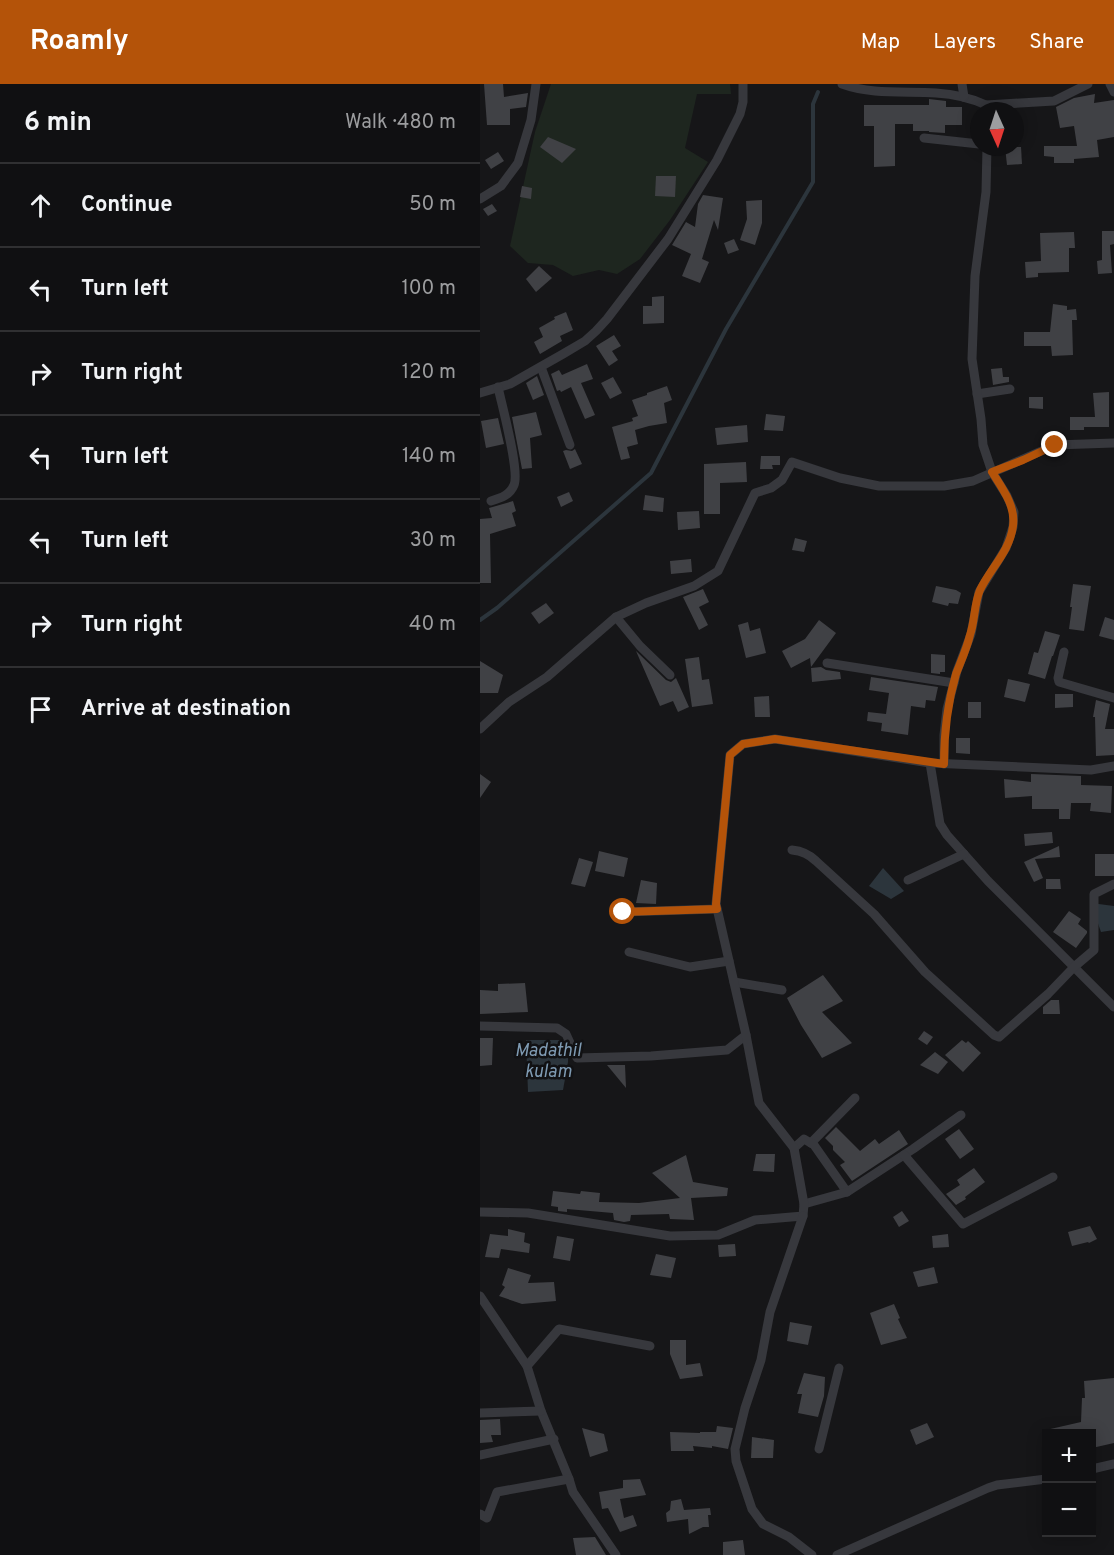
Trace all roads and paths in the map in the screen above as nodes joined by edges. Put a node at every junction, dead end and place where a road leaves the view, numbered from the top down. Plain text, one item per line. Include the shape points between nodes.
1 (536, 84) edge
2 (743, 84) edge
3 (842, 84) edge
4 (962, 84) edge
5 (1088, 84) edge
6 (1110, 84) edge
7 (1114, 92) edge
8 (964, 97) junction
9 (974, 102) edge
10 (1024, 104) edge
11 (924, 138) dead end
12 (970, 143) edge
13 (987, 156) edge
14 (480, 199) edge
15 (540, 367) junction
16 (498, 387) junction
17 (1010, 389) dead end
18 (480, 393) edge
19 (977, 394) junction
20 (1114, 443) edge
21 (570, 445) dead end
22 (992, 472) junction
23 (492, 501) dead end
24 (616, 617) junction
25 (1064, 652) dead end
26 (827, 663) dead end
27 (670, 675) dead end
28 (954, 683) junction
29 (1114, 698) edge
30 (480, 729) edge
31 (930, 763) junction
32 (944, 764) junction
33 (1114, 766) edge
34 (797, 851) dead end
35 (964, 854) junction
36 (908, 880) dead end
37 (1114, 884) edge
38 (717, 909) junction
39 (623, 912) dead end
40 (629, 952) dead end
41 (729, 961) junction
42 (1074, 967) junction
43 (734, 982) junction
44 (782, 990) dead end
45 (1114, 1007) edge
46 (480, 1026) edge
47 (746, 1035) junction
48 (855, 1098) dead end
49 (961, 1115) dead end
50 (811, 1143) junction
51 (794, 1148) junction
52 (904, 1155) junction
53 (1053, 1177) dead end
54 (847, 1192) junction
55 (480, 1202) edge
56 (804, 1204) junction
57 (480, 1211) edge
58 (803, 1216) junction
59 (480, 1296) edge
60 (650, 1346) dead end
61 (527, 1366) junction
62 (839, 1368) dead end
63 (541, 1411) junction
64 (480, 1413) edge
65 (554, 1439) junction
66 (819, 1449) dead end
67 (480, 1455) edge
68 (1114, 1464) edge
69 (1096, 1468) edge
70 (569, 1479) junction
71 (1042, 1480) edge
72 (480, 1514) edge
73 (616, 1555) edge
74 (812, 1555) edge
75 (837, 1555) edge

1 - 14 street via 531,120 518,163 501,186
2 - 15 street via 740,114 717,160 668,239 596,331
3 - 8 street via 886,92
4 - 8 street
5 - 10 street via 1054,101
6 - 7 street
8 - 9 street
11 - 12 street
13 - 19 street via 975,276 972,359
15 - 16 street
15 - 21 street
16 - 18 street
16 - 23 street via 516,479 505,496
17 - 19 street
19 - 22 street via 983,446
20 - 22 street via 1055,445
22 - 24 street via 973,481 944,486 879,486 792,462 782,480 755,493 718,572 694,586
22 - 28 street via 1014,512 1013,527 1006,548 979,592 971,634
24 - 27 street
24 - 30 street
25 - 29 street via 1059,682
26 - 28 street
28 - 32 street via 947,709
31 - 32 street
31 - 35 street via 940,824
31 - 38 street via 775,739 743,744 730,755
32 - 33 street via 1091,770
34 - 42 street via 811,856 874,914 925,972 995,1036 1004,1034
35 - 36 street
35 - 42 street
37 - 42 street via 1094,894 1094,950
38 - 39 street
38 - 41 street
40 - 41 street via 690,967
41 - 43 street
42 - 45 street
43 - 44 street
43 - 47 street
46 - 47 street via 557,1029 566,1034 577,1058 727,1050
47 - 51 street via 759,1103
48 - 50 street
49 - 52 street
50 - 51 street via 804,1139
50 - 54 street
51 - 56 street
52 - 53 street via 963,1224
52 - 54 street
54 - 56 street
55 - 57 street
56 - 58 street
57 - 58 street via 528,1213 670,1236 718,1235 755,1220
58 - 74 street via 770,1312 761,1360 735,1449 752,1509 763,1524
59 - 61 street
60 - 61 street via 560,1329
61 - 63 street
62 - 66 street
63 - 64 street
63 - 65 street
65 - 67 street
65 - 70 street
68 - 69 street
70 - 72 street via 497,1492 487,1518
70 - 73 street via 573,1492
71 - 75 street via 988,1488

